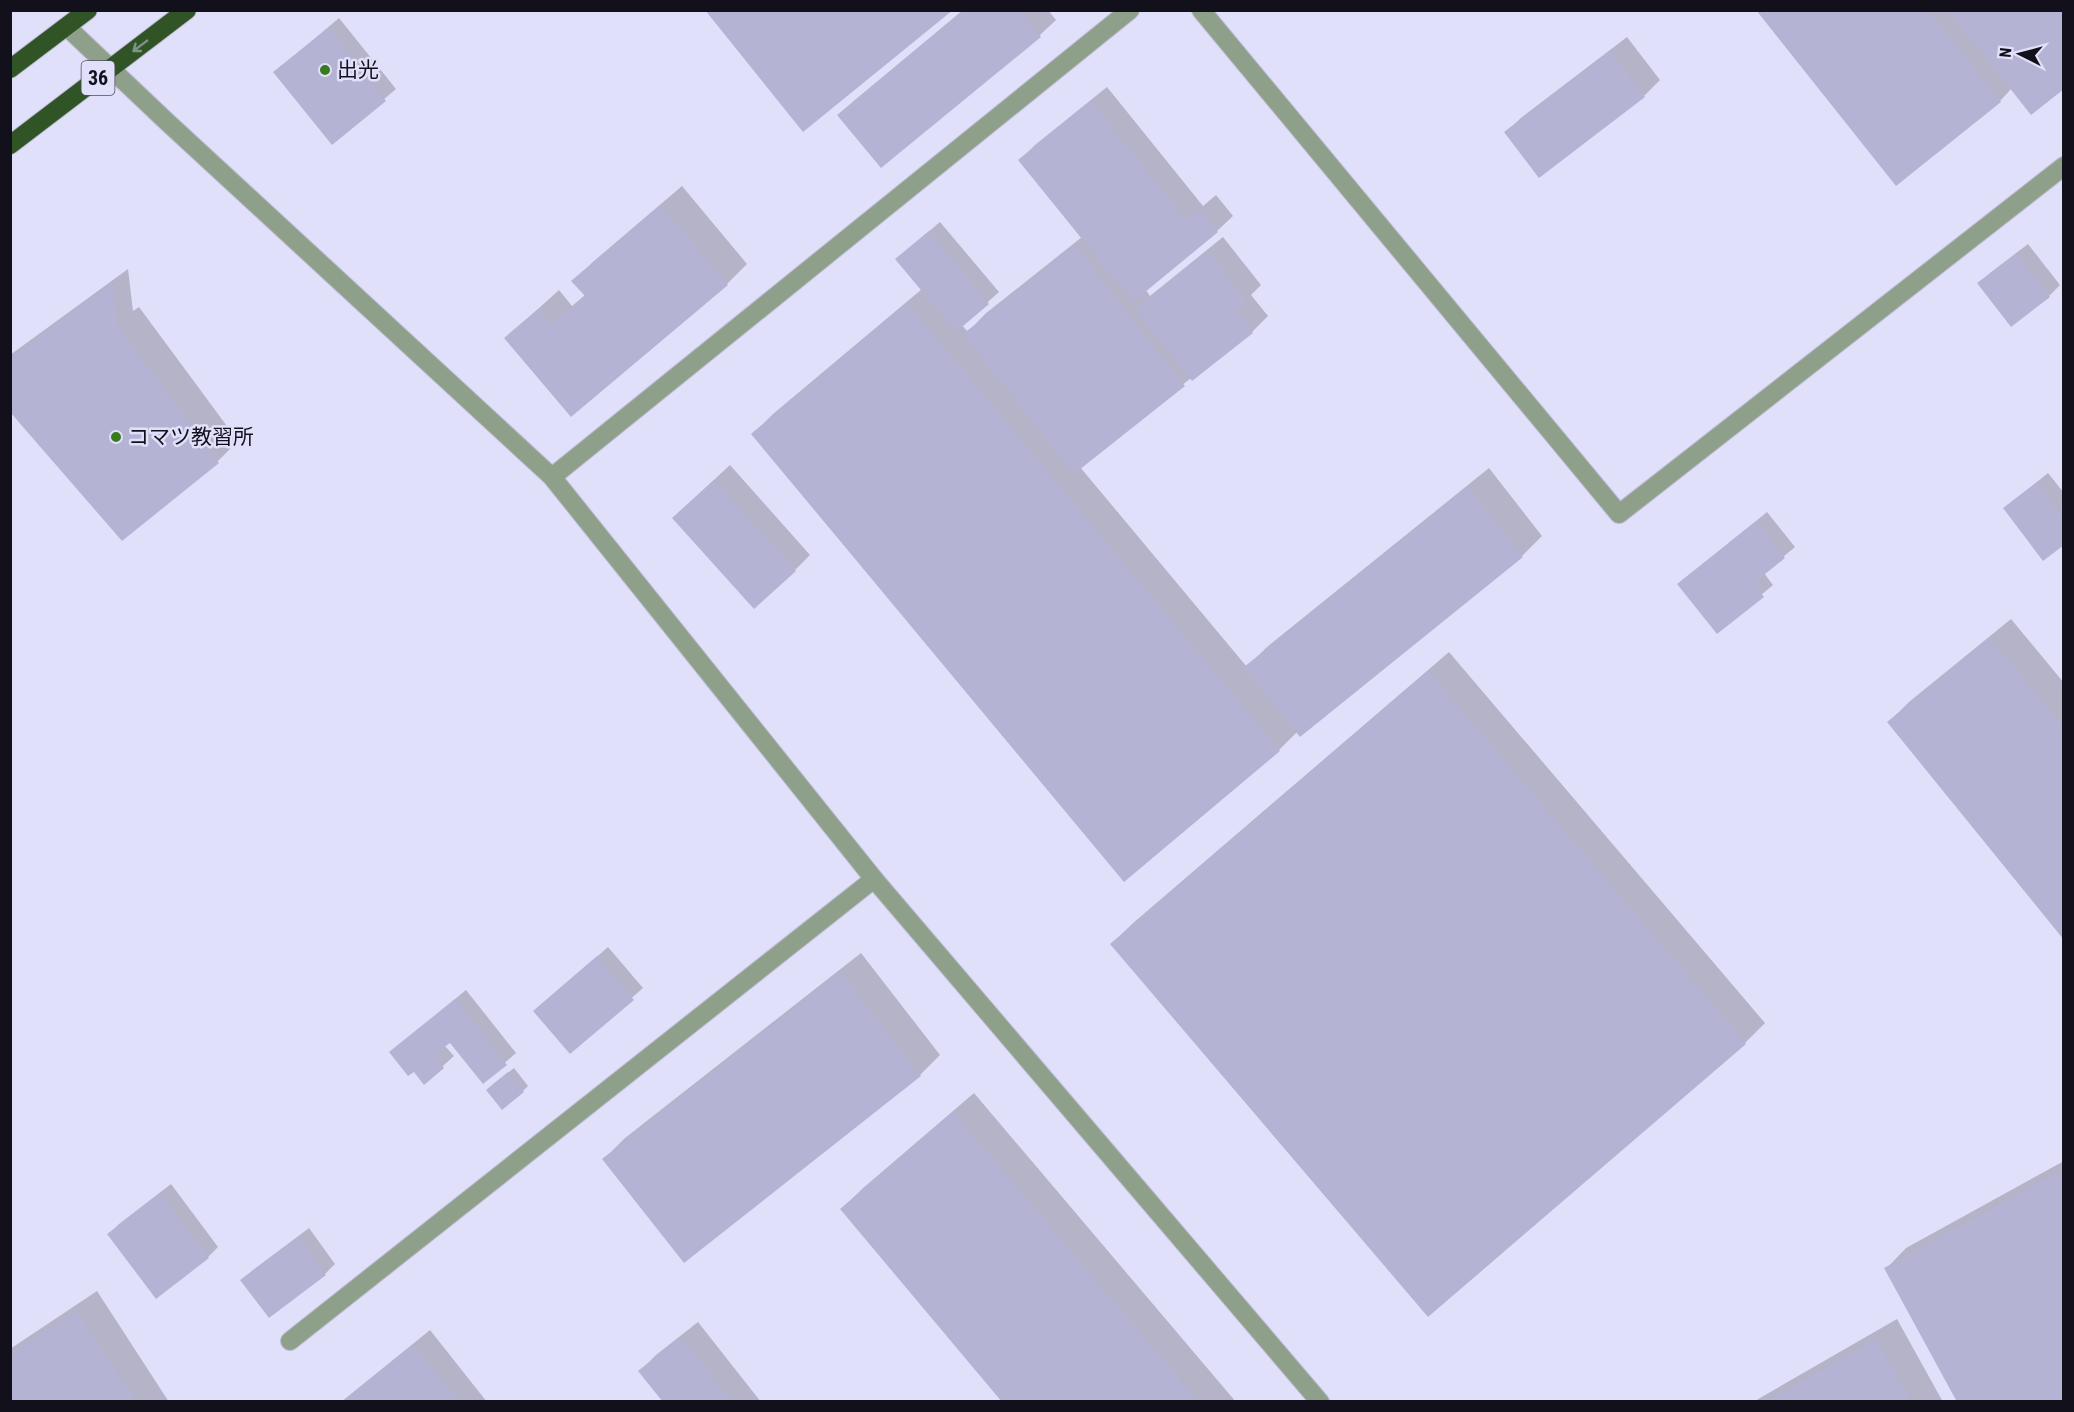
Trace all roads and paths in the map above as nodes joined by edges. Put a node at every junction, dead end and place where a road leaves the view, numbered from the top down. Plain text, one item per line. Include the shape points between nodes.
1 (88, 10) edge
2 (187, 10) edge
3 (1130, 10) edge
4 (1200, 10) edge
5 (67, 27) junction
6 (110, 68) junction
7 (10, 69) edge
8 (10, 145) edge
9 (2064, 166) edge
10 (552, 477) junction
11 (874, 879) junction
12 (290, 1341) dead end
13 (1320, 1401) edge

1 - 5 highway
2 -> 6 highway, 36
3 - 10 street
4 - 9 street via 1619,514
5 - 6 street
5 - 7 highway
6 - 8 highway, 36
6 - 10 street
10 - 11 street
11 - 12 street
11 - 13 street

